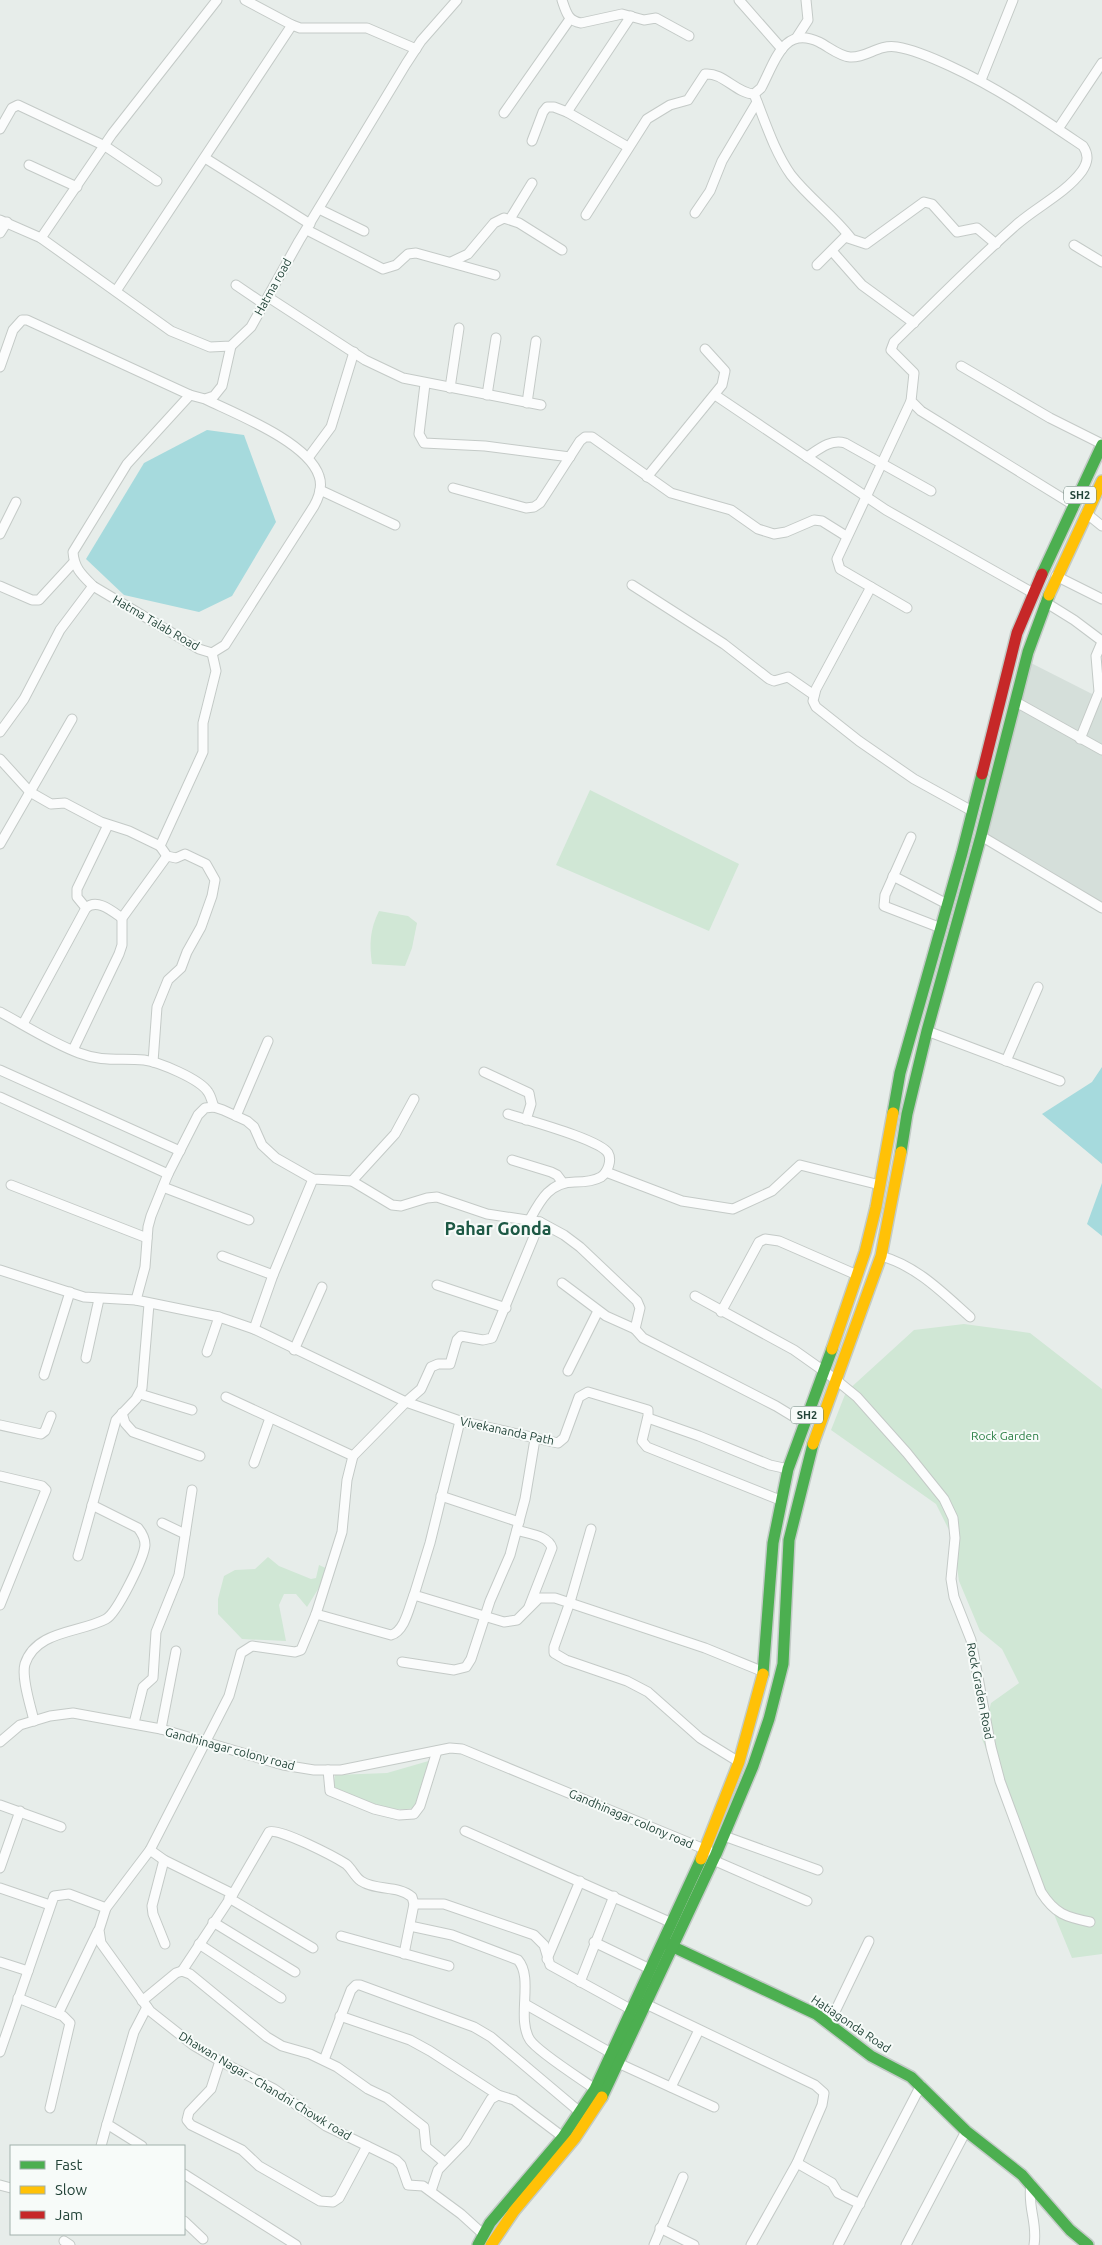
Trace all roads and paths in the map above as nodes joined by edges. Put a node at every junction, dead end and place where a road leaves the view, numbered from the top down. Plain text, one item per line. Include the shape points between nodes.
1 (217, 0) edge
2 (245, 0) edge
3 (457, 0) edge
4 (562, 0) edge
5 (740, 0) edge
6 (806, 0) edge
7 (1013, 0) edge
8 (631, 16) junction
9 (570, 19) junction
10 (292, 26) junction
11 (689, 36) dead end
12 (797, 37) junction
13 (416, 49) junction
14 (782, 49) junction
15 (1102, 63) edge
16 (981, 80) junction
17 (756, 98) junction
18 (4, 112) edge
19 (567, 112) junction
20 (504, 113) dead end
21 (0, 129) edge
22 (1058, 129) junction
23 (532, 141) dead end
24 (105, 146) junction
25 (628, 147) junction
26 (205, 158) junction
27 (29, 165) dead end
28 (157, 181) dead end
29 (532, 183) dead end
30 (77, 187) junction
31 (320, 209) junction
32 (695, 213) dead end
33 (586, 214) dead end
34 (510, 219) junction
35 (3, 221) edge
36 (308, 227) junction
37 (364, 231) dead end
38 (0, 233) edge
39 (850, 237) junction
40 (41, 238) junction
41 (996, 244) junction
42 (1074, 245) dead end
43 (562, 250) dead end
44 (832, 251) junction
45 (451, 262) junction
46 (1102, 262) edge
47 (817, 265) dead end
48 (495, 275) dead end
49 (236, 285) dead end
50 (116, 291) junction
51 (266, 301) junction
52 (914, 323) junction
53 (459, 328) dead end
54 (496, 338) dead end
55 (536, 341) dead end
56 (231, 346) junction
57 (705, 349) dead end
58 (354, 352) junction
59 (961, 366) dead end
60 (0, 367) edge
61 (425, 384) junction
62 (450, 388) junction
63 (487, 395) junction
64 (715, 395) junction
65 (190, 396) junction
66 (205, 399) junction
67 (911, 401) junction
68 (527, 403) junction
69 (541, 405) dead end
70 (1102, 445) edge
71 (570, 457) junction
72 (807, 457) junction
73 (308, 458) junction
74 (880, 463) junction
75 (647, 476) junction
76 (1102, 481) edge
77 (453, 488) dead end
78 (320, 490) junction
79 (931, 491) dead end
80 (865, 495) junction
81 (16, 502) dead end
82 (1075, 506) junction
83 (1086, 513) junction
84 (395, 525) dead end
85 (1102, 526) edge
86 (0, 534) edge
87 (846, 536) junction
88 (73, 563) junction
89 (1056, 576) junction
90 (632, 585) dead end
91 (0, 586) edge
92 (93, 586) junction
93 (871, 588) junction
94 (1033, 592) junction
95 (1102, 599) edge
96 (1045, 602) junction
97 (907, 608) dead end
98 (1102, 641) edge
99 (212, 653) junction
100 (814, 695) junction
101 (1016, 702) junction
102 (72, 719) dead end
103 (0, 732) edge
104 (1080, 740) junction
105 (1102, 750) edge
106 (0, 759) edge
107 (30, 792) junction
108 (972, 811) junction
109 (108, 825) junction
110 (981, 836) junction
111 (912, 837) dead end
112 (0, 844) edge
113 (160, 846) junction
114 (167, 856) junction
115 (893, 876) junction
116 (947, 904) junction
117 (86, 908) junction
118 (1102, 908) edge
119 (122, 918) junction
120 (941, 928) junction
121 (1038, 987) dead end
122 (0, 1012) edge
123 (23, 1024) junction
124 (927, 1031) junction
125 (268, 1041) dead end
126 (73, 1050) junction
127 (1006, 1061) junction
128 (153, 1062) junction
129 (0, 1070) edge
130 (484, 1072) dead end
131 (1060, 1081) dead end
132 (0, 1097) edge
133 (414, 1099) dead end
134 (214, 1107) junction
135 (508, 1114) dead end
136 (236, 1116) junction
137 (526, 1120) junction
138 (180, 1150) junction
139 (512, 1160) dead end
140 (606, 1172) junction
141 (168, 1174) junction
142 (313, 1179) junction
143 (352, 1181) junction
144 (563, 1183) junction
145 (11, 1185) dead end
146 (880, 1185) junction
147 (163, 1187) junction
148 (249, 1220) dead end
149 (529, 1221) junction
150 (540, 1222) junction
151 (147, 1238) junction
152 (222, 1256) dead end
153 (881, 1256) junction
154 (0, 1270) edge
155 (273, 1275) junction
156 (857, 1276) junction
157 (562, 1283) dead end
158 (437, 1284) dead end
159 (322, 1287) dead end
160 (70, 1292) junction
161 (696, 1296) dead end
162 (99, 1299) junction
163 (136, 1300) junction
164 (149, 1304) junction
165 (506, 1308) junction
166 (598, 1310) junction
167 (721, 1312) junction
168 (218, 1317) junction
169 (970, 1317) dead end
170 (254, 1329) junction
171 (635, 1329) junction
172 (294, 1350) junction
173 (207, 1352) dead end
174 (86, 1358) dead end
175 (568, 1371) dead end
176 (824, 1372) junction
177 (44, 1375) dead end
178 (836, 1379) junction
179 (140, 1394) junction
180 (226, 1397) dead end
181 (406, 1402) junction
182 (192, 1410) dead end
183 (122, 1412) junction
184 (50, 1416) dead end
185 (270, 1418) junction
186 (648, 1418) junction
187 (460, 1421) junction
188 (804, 1423) junction
189 (0, 1426) edge
190 (535, 1439) junction
191 (200, 1456) dead end
192 (353, 1456) junction
193 (254, 1463) dead end
194 (788, 1469) junction
195 (0, 1476) edge
196 (192, 1490) dead end
197 (442, 1496) junction
198 (780, 1500) junction
199 (92, 1505) junction
200 (162, 1523) dead end
201 (518, 1526) junction
202 (590, 1528) dead end
203 (185, 1534) junction
204 (78, 1556) dead end
205 (414, 1595) junction
206 (570, 1602) junction
207 (0, 1605) edge
208 (529, 1607) junction
209 (316, 1614) junction
210 (484, 1617) junction
211 (176, 1651) dead end
212 (402, 1662) dead end
213 (764, 1672) junction
214 (34, 1721) junction
215 (134, 1723) junction
216 (161, 1730) junction
217 (204, 1741) junction
218 (0, 1742) edge
219 (436, 1751) junction
220 (739, 1762) junction
221 (328, 1770) junction
222 (0, 1805) edge
223 (20, 1811) junction
224 (61, 1827) dead end
225 (465, 1831) dead end
226 (724, 1836) junction
227 (150, 1850) junction
228 (711, 1855) junction
229 (164, 1860) junction
230 (0, 1868) edge
231 (818, 1870) dead end
232 (580, 1881) junction
233 (0, 1888) edge
234 (231, 1896) junction
235 (614, 1896) junction
236 (808, 1901) dead end
237 (414, 1904) junction
238 (50, 1905) junction
239 (106, 1908) junction
240 (213, 1922) junction
241 (1090, 1922) dead end
242 (672, 1923) junction
243 (410, 1926) junction
244 (99, 1930) junction
245 (341, 1936) dead end
246 (869, 1941) dead end
247 (594, 1942) junction
248 (165, 1944) dead end
249 (199, 1944) junction
250 (668, 1944) junction
251 (313, 1948) dead end
252 (404, 1954) junction
253 (547, 1959) junction
254 (0, 1962) edge
255 (449, 1966) dead end
256 (650, 1969) junction
257 (28, 1971) junction
258 (182, 1971) junction
259 (296, 1972) dead end
260 (580, 1982) junction
261 (18, 1998) junction
262 (281, 1998) dead end
263 (144, 2004) junction
264 (525, 2004) junction
265 (646, 2004) junction
266 (632, 2010) junction
267 (58, 2014) junction
268 (340, 2016) junction
269 (829, 2024) junction
270 (699, 2030) junction
271 (3, 2034) edge
272 (0, 2052) edge
273 (615, 2058) junction
274 (324, 2060) junction
275 (220, 2061) junction
276 (921, 2085) junction
277 (671, 2087) junction
278 (595, 2089) junction
279 (498, 2095) junction
280 (714, 2107) dead end
281 (50, 2108) dead end
282 (581, 2113) junction
283 (107, 2124) junction
284 (966, 2131) junction
285 (563, 2137) junction
286 (101, 2145) edge
287 (140, 2145) edge
288 (367, 2146) junction
289 (444, 2162) junction
290 (797, 2163) junction
291 (185, 2175) edge
292 (683, 2177) dead end
293 (1031, 2184) junction
294 (431, 2191) junction
295 (860, 2204) junction
296 (185, 2222) edge
297 (660, 2228) junction
298 (204, 2239) dead end
299 (480, 2240) edge
300 (296, 2245) edge
301 (491, 2245) edge
302 (654, 2245) edge
303 (694, 2245) edge
304 (751, 2245) edge
305 (838, 2245) edge
306 (906, 2245) edge
307 (1034, 2245) edge
308 (1088, 2245) edge

1 - 24 street
2 - 10 street
3 - 13 street, Hatma road
4 - 9 street
5 - 14 street
6 - 12 street via 808,20
7 - 16 street
8 - 9 street via 622,14 582,24
8 - 11 street via 644,20 659,18
8 - 19 street
9 - 20 street
10 - 13 street via 367,28
10 - 26 street
12 - 14 street
12 - 16 street via 819,42 846,57 858,58 879,47 914,51
13 - 31 street, Hatma road
14 - 17 street
15 - 22 street
16 - 22 street
17 - 25 street via 716,75 705,74 688,100 670,105 647,119
17 - 32 street via 722,161 710,191
17 - 39 street via 778,153 790,173
18 - 21 street
18 - 24 street via 18,105
19 - 23 street via 547,107
19 - 25 street
22 - 41 street via 1083,146 1087,160 1082,170 1067,188 1036,208
24 - 28 street
24 - 30 street
25 - 33 street
26 - 36 street
26 - 50 street
27 - 30 street
29 - 34 street
30 - 40 street
31 - 36 street, Hatma road
31 - 37 street
34 - 43 street
34 - 45 street via 499,219 474,248
35 - 38 street
35 - 40 street
36 - 45 street via 383,269 396,265 408,254 423,254
36 - 51 street, Hatma road
39 - 41 street via 866,244 924,202 932,204 957,232 977,228
39 - 44 street via 841,240
40 - 50 street
41 - 52 street
42 - 46 street
44 - 47 street
44 - 52 street via 862,285
45 - 48 street
49 - 51 street
50 - 56 street via 171,331 194,342 210,347
51 - 56 street, Hatma road via 251,327
51 - 58 street
52 - 67 street via 894,342 891,350 914,373
53 - 62 street
54 - 63 street
55 - 68 street
56 - 66 street via 222,386 214,396
57 - 64 street via 725,371 722,385
58 - 61 street via 387,371
58 - 73 street via 331,428
59 - 70 street
60 - 65 street via 13,330 26,320
61 - 62 street
61 - 71 street via 418,434 424,443 500,447
62 - 63 street
63 - 68 street
64 - 72 street
64 - 75 street
65 - 66 street
65 - 88 street via 127,464 78,542 73,552
66 - 73 street via 266,428
67 - 74 street
67 - 82 street via 921,411
68 - 69 street
70 - 82 main road, SH2
71 - 75 street via 580,442 592,437
71 - 77 street via 540,503 534,507 526,508
72 - 74 street via 836,441 856,448
72 - 80 street
73 - 78 street via 319,476
74 - 79 street
74 - 80 street
75 - 87 street via 671,492 731,510 758,529 774,534 814,520 822,521
76 - 83 main road, SH2
78 - 84 street
78 - 99 street, Hatma Talab Road via 314,506 225,646
80 - 87 street
80 - 94 street
81 - 86 street
82 - 94 main road, SH2
83 - 85 street
83 - 89 main road, SH2
87 - 93 street via 837,565
88 - 91 street via 39,600
88 - 92 street, Hatma Talab Road
89 - 95 street
89 - 96 main road, SH2
90 - 100 street via 724,644 769,679 774,681 788,677
92 - 99 street, Hatma Talab Road via 199,649
92 - 103 street via 60,630 24,699
93 - 97 street
93 - 100 street
94 - 108 main road, SH2 via 1018,633
96 - 98 street
96 - 101 main road, SH2
98 - 104 street via 1096,656 1098,692
99 - 113 street via 216,671 203,723 203,752
100 - 108 street via 816,707 859,741 914,779
101 - 104 street
101 - 110 main road, SH2
102 - 107 street
104 - 105 street
106 - 107 street
107 - 109 street via 51,804 65,804
107 - 112 street
108 - 116 main road, SH2
109 - 113 street
109 - 117 street via 77,889 76,897
110 - 118 street
110 - 124 main road, SH2
111 - 115 street
113 - 114 street
114 - 119 street
114 - 128 street via 176,858 185,854 197,858 206,864 215,880 201,927 181,968 168,980 157,1007
115 - 116 street
115 - 120 street via 884,906
116 - 120 main road, SH2
117 - 119 street via 96,904
117 - 123 street
119 - 126 street via 122,945
120 - 146 main road, SH2 via 896,1090
121 - 127 street
122 - 123 street
123 - 126 street
124 - 127 street
124 - 153 main road, SH2 via 907,1114
125 - 136 street
126 - 128 street via 110,1061
127 - 131 street
128 - 134 street via 202,1085
129 - 138 street
130 - 137 street via 529,1093 531,1104
132 - 141 street
133 - 143 street via 395,1134
134 - 136 street
134 - 138 street via 205,1108 198,1115
135 - 137 street
136 - 142 street via 254,1127 268,1152
137 - 140 street via 602,1148 610,1158
138 - 141 street
139 - 144 street via 551,1172
140 - 144 street via 594,1180
140 - 146 street via 682,1201 733,1209 772,1191 800,1165
141 - 147 street
142 - 143 street
142 - 155 street
143 - 149 street via 392,1204 401,1206 437,1197 487,1214
144 - 149 street via 548,1192
145 - 151 street
146 - 156 main road, SH2
147 - 148 street
147 - 151 street
149 - 150 street
150 - 165 street
150 - 171 street via 580,1247 637,1301 640,1308
151 - 163 street via 145,1267
152 - 155 street
153 - 169 street via 913,1270
153 - 178 main road, SH2
154 - 160 street, Vivekananda Path
155 - 170 street
156 - 167 street via 778,1241 764,1239 759,1242
156 - 176 main road, SH2
157 - 166 street
158 - 165 street
159 - 172 street
160 - 162 street, Vivekananda Path
160 - 177 street
161 - 167 street, Rock Graden Road
162 - 163 street, Vivekananda Path
162 - 174 street
163 - 164 street, Vivekananda Path
164 - 168 street, Vivekananda Path
164 - 179 street
165 - 181 street via 492,1338 483,1340 461,1336 450,1364 431,1367 422,1389
166 - 171 street
166 - 175 street
167 - 176 street, Rock Graden Road via 794,1350
168 - 170 street, Vivekananda Path
168 - 173 street
170 - 172 street, Vivekananda Path
171 - 188 street via 643,1338
172 - 181 street, Vivekananda Path
176 - 178 street, Rock Graden Road
176 - 188 main road, SH2
178 - 226 main road, SH2 via 810,1452 788,1540 785,1632 777,1691 753,1766
178 - 241 street, Rock Graden Road via 907,1453 944,1499 953,1518 955,1538 950,1579 971,1640 984,1716 1000,1781 1041,1892 1051,1908 1070,1918
179 - 182 street
179 - 183 street
180 - 185 street
181 - 187 street, Vivekananda Path
181 - 192 street
183 - 191 street via 125,1423 133,1432
183 - 199 street via 114,1427
184 - 189 street via 41,1434
185 - 192 street
185 - 193 street
186 - 190 street, Vivekananda Path via 649,1412 645,1408 584,1392 577,1401 561,1441
186 - 194 street
186 - 198 street via 642,1440 647,1447
187 - 190 street, Vivekananda Path
187 - 197 street
188 - 194 main road, SH2
190 - 201 street
192 - 209 street via 347,1480 342,1532
194 - 198 main road, SH2
195 - 207 street via 42,1486 46,1490
196 - 203 street
197 - 201 street
197 - 205 street
198 - 213 main road, SH2 via 770,1566
199 - 204 street
199 - 214 street via 138,1528 143,1534 143,1553 108,1618 54,1636 30,1656 24,1673
200 - 203 street
201 - 208 street via 542,1538 552,1548
201 - 210 street via 504,1572
202 - 206 street
203 - 215 street via 176,1586 156,1632 153,1678 143,1687
205 - 209 street via 401,1627 391,1635
205 - 210 street
206 - 208 street via 546,1597 539,1598
206 - 213 street via 705,1648
206 - 220 street via 554,1653 648,1692 700,1738
208 - 210 street via 511,1622
209 - 217 street via 301,1650 252,1646 241,1653 229,1696
210 - 212 street via 471,1659 462,1670
211 - 216 street
213 - 220 main road, SH2
214 - 215 street, Gandhinagar colony road via 73,1713
214 - 218 street, Gandhinagar colony road via 10,1731
215 - 216 street, Gandhinagar colony road
216 - 217 street, Gandhinagar colony road
217 - 221 street, Gandhinagar colony road via 283,1765
217 - 227 street
219 - 221 street, Gandhinagar colony road
219 - 221 street via 420,1806 414,1814 374,1809 330,1792
219 - 228 street, Gandhinagar colony road via 462,1749
220 - 228 main road, SH2
222 - 223 street
223 - 224 street
223 - 230 street
225 - 232 street
226 - 228 main road, SH2
226 - 231 street
227 - 229 street
227 - 239 street
228 - 236 street, Gandhinagar colony road
228 - 242 main road, SH2
228 - 250 main road, SH2
229 - 234 street
229 - 248 street via 152,1906
232 - 235 street
232 - 253 street
233 - 238 street
234 - 237 street via 272,1830 346,1864 362,1882 409,1894
234 - 240 street
234 - 251 street
235 - 242 street
235 - 247 street
237 - 243 street
237 - 253 street via 444,1904 534,1935 544,1945
238 - 239 street via 54,1896 69,1894
238 - 257 street
239 - 244 street
240 - 249 street
240 - 259 street
242 - 250 main road, SH2
243 - 252 street
243 - 264 street via 452,1935 518,1960 524,1968
244 - 263 street, Dhawan Nagar - Chandni Chowk road via 100,1943
244 - 267 street
245 - 252 street
246 - 269 street
247 - 256 street
247 - 260 street
249 - 258 street
249 - 262 street
250 - 256 main road, SH2
250 - 265 main road, SH2
250 - 269 main road, Hatiagonda Road via 795,2003
252 - 255 street
253 - 260 street via 558,1971
254 - 257 street
256 - 266 main road, SH2
257 - 261 street
258 - 263 street via 176,1972
258 - 274 street via 282,2046
260 - 266 street
261 - 267 street
261 - 271 street
263 - 275 street, Dhawan Nagar - Chandni Chowk road via 180,2035
263 - 283 street
264 - 273 street
264 - 278 street via 529,2039
265 - 270 street
265 - 273 main road, SH2
266 - 273 main road, SH2
267 - 281 street via 69,2019 70,2029
268 - 274 street
268 - 279 street via 410,2040
268 - 282 street via 356,1985 453,2018 491,2037
269 - 276 main road, Hatiagonda Road via 870,2056
270 - 277 street
270 - 290 street via 824,2093
271 - 272 street
273 - 277 street
273 - 278 main road, SH2
273 - 301 main road, SH2 via 603,2095 584,2125 514,2211
274 - 289 street via 387,2098 424,2127 426,2147
275 - 288 street, Dhawan Nagar - Chandni Chowk road via 274,2089 326,2126
275 - 288 street via 211,2089 186,2116 187,2120 242,2150 269,2172 320,2201 333,2202 339,2198
276 - 284 main road, Hatiagonda Road
276 - 295 street
277 - 280 street
278 - 282 main road, SH2
279 - 285 street via 514,2100
279 - 289 street via 491,2099 464,2142
282 - 285 main road, SH2
283 - 286 street
283 - 287 street
284 - 293 main road, Hatiagonda Road
284 - 306 street
285 - 299 main road, SH2 via 490,2223
288 - 294 street, Dhawan Nagar - Chandni Chowk road via 401,2165 408,2185 423,2186
289 - 294 street
290 - 295 street via 832,2183 838,2194
290 - 304 street
291 - 300 street
292 - 297 street
293 - 307 street via 1029,2205 1036,2234
293 - 308 main road, Hatiagonda Road via 1070,2230
294 - 299 street, Dhawan Nagar - Chandni Chowk road
295 - 305 street
296 - 298 street
297 - 302 street
297 - 303 street

